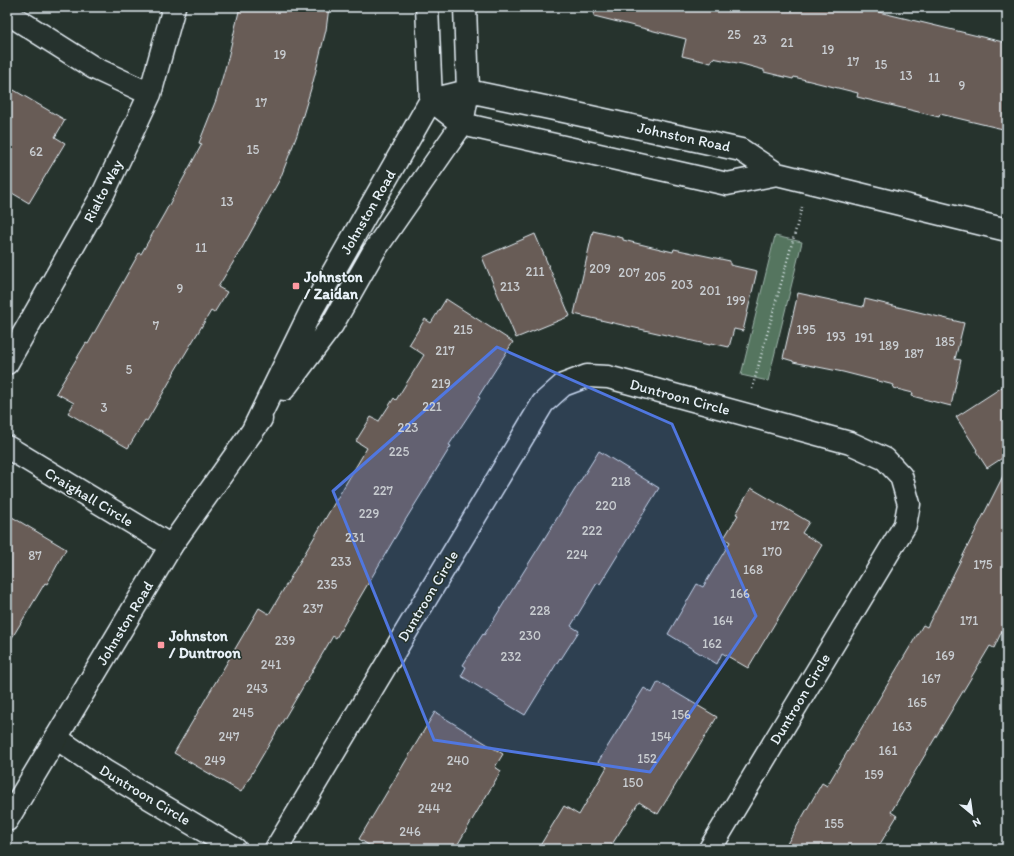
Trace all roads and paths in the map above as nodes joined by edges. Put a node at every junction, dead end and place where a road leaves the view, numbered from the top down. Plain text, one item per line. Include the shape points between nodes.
1 (174, 7) edge
2 (427, 7) edge
3 (465, 7) edge
4 (7, 13) edge
5 (468, 91) junction
6 (150, 94) junction
7 (431, 100) junction
8 (462, 124) junction
9 (777, 174) junction
10 (809, 182) junction
11 (1007, 230) edge
12 (7, 363) edge
13 (746, 414) junction
14 (252, 432) junction
15 (7, 447) edge
16 (171, 546) junction
17 (56, 738) junction
18 (7, 820) edge
19 (235, 849) edge
20 (276, 849) edge
21 (710, 849) edge

1 - 6 street, Rialto Way
2 - 7 street
3 - 5 street
4 - 6 street via 94,68
5 - 7 street, Johnston Road
5 - 8 street, Johnston Road
5 - 9 street, Johnston Road via 741,150
6 - 12 street, Rialto Way via 104,192
7 - 8 street, Johnston Road
7 - 14 street, Johnston Road via 310,313
8 - 9 street, Johnston Road via 727,184
8 - 14 street, Johnston Road via 374,251 332,325
9 - 10 street, Johnston Road
10 - 11 street, Johnston Road
10 - 13 path
13 - 20 street, Duntroon Circle via 608,377 587,376 563,385 543,403
13 - 21 street, Duntroon Circle via 850,442 885,459 901,476 909,504 905,525
14 - 16 street, Johnston Road
15 - 16 street, Craighall Circle
16 - 17 street, Johnston Road
17 - 18 street, Johnston Road
17 - 19 street, Duntroon Circle via 106,772

